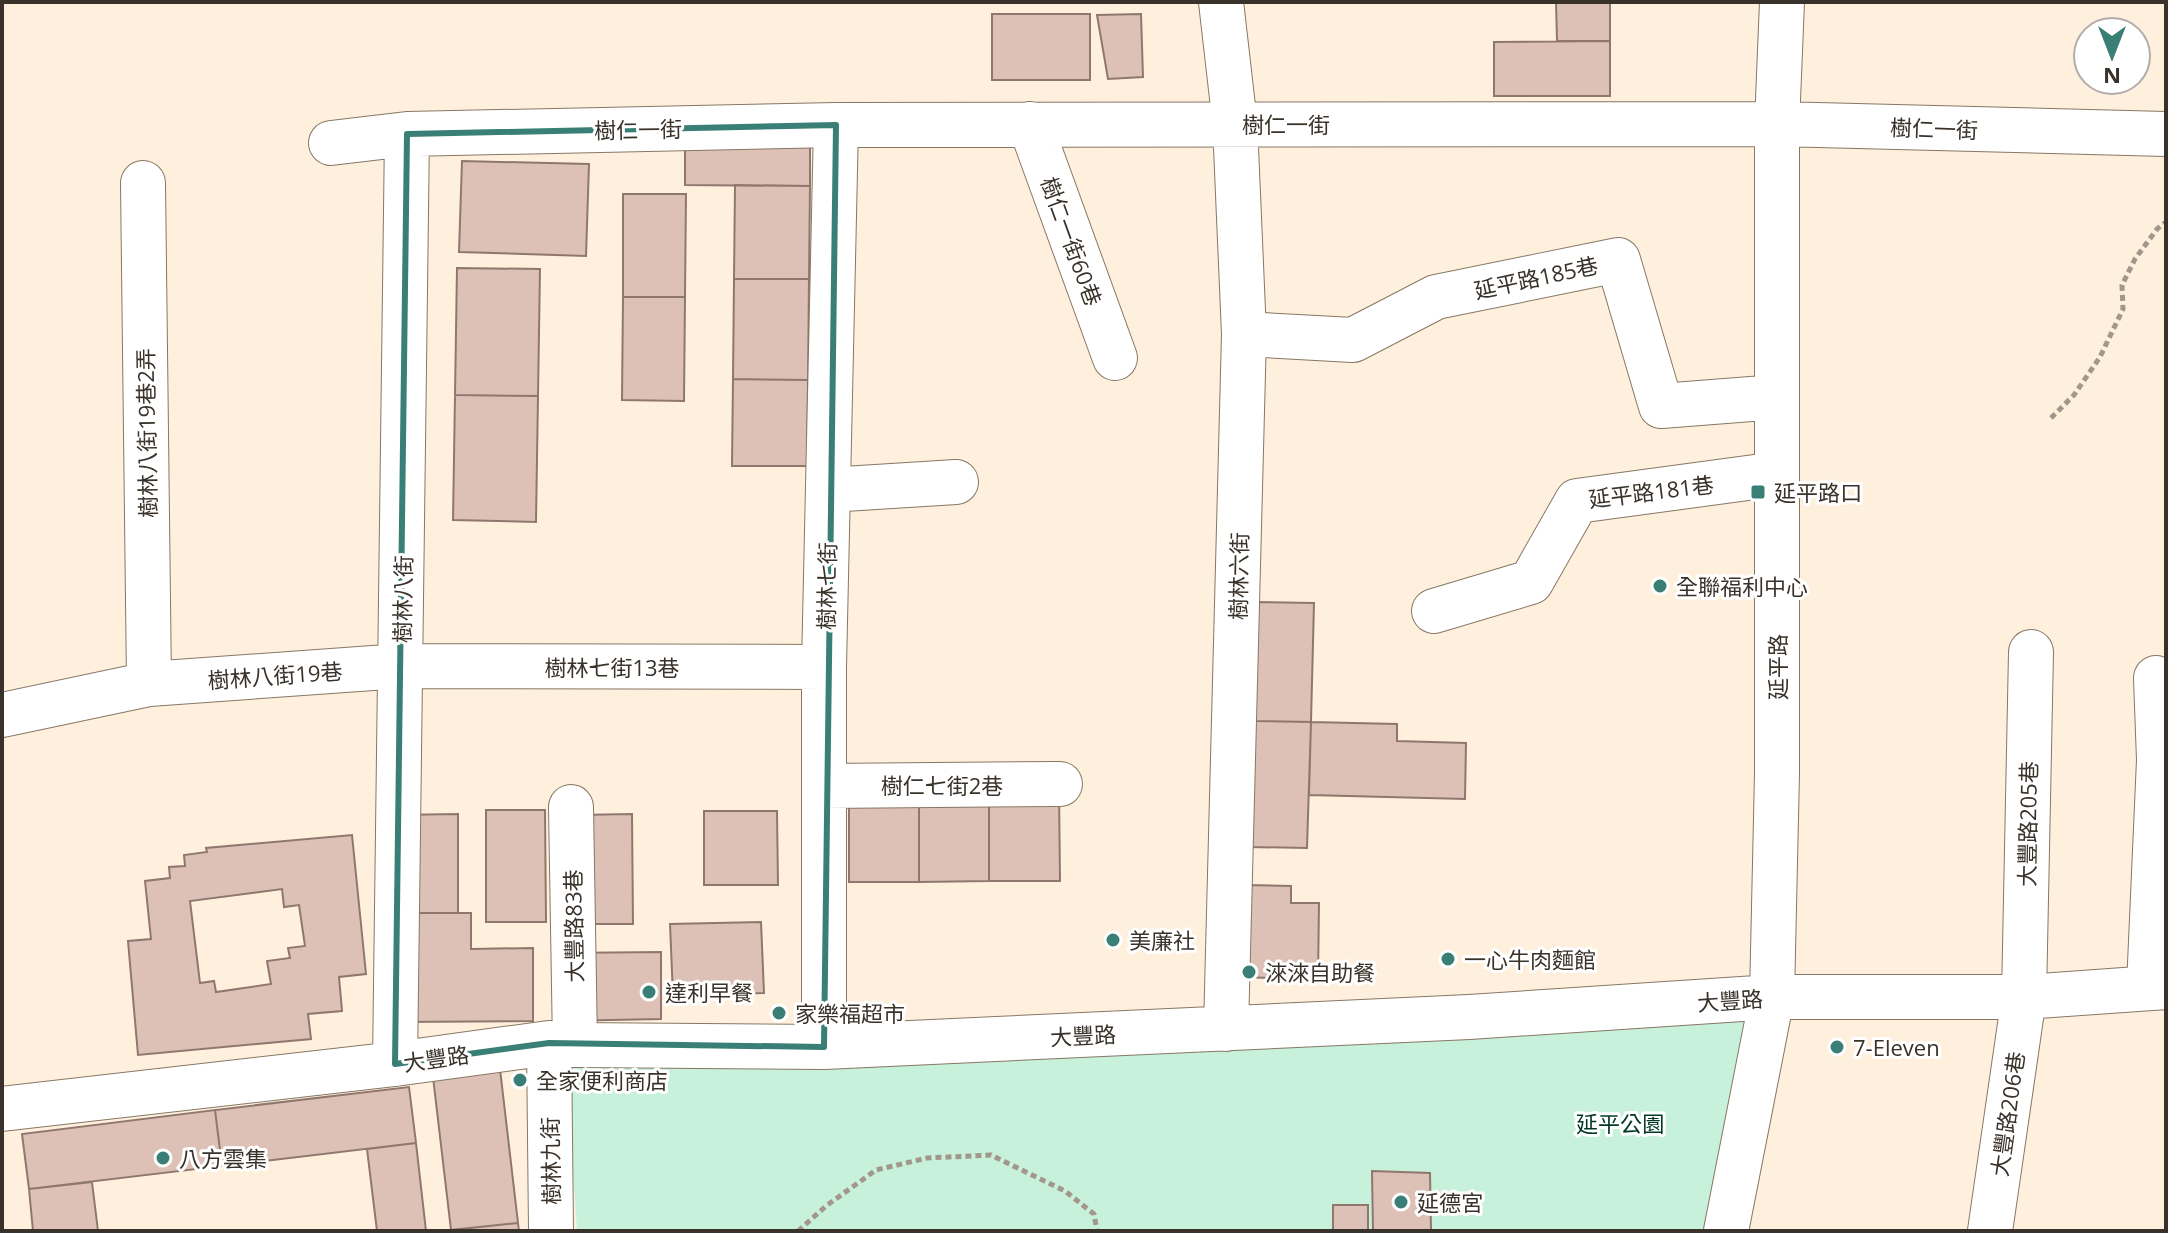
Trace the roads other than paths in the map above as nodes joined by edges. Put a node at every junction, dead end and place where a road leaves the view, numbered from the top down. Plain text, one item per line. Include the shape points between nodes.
1 (1221, 2) edge
2 (1782, 2) edge
3 (1030, 124) junction
4 (1235, 124) junction
5 (1777, 124) junction
6 (836, 125) junction
7 (407, 134) junction
8 (2166, 134) edge
9 (331, 143) dead end
10 (143, 183) dead end
11 (1244, 334) junction
12 (1115, 358) dead end
13 (1777, 397) junction
14 (1777, 474) junction
15 (956, 482) dead end
16 (828, 490) junction
17 (1434, 611) dead end
18 (2031, 652) dead end
19 (401, 666) junction
20 (824, 667) junction
21 (2156, 678) dead end
22 (149, 684) junction
23 (2, 715) edge
24 (2162, 760) edge
25 (1060, 784) dead end
26 (824, 786) junction
27 (571, 807) dead end
28 (2158, 987) edge
29 (1772, 997) junction
30 (2024, 997) junction
31 (1226, 1029) junction
32 (562, 1044) junction
33 (824, 1047) junction
34 (395, 1064) junction
35 (2, 1109) edge
36 (551, 1231) edge
37 (1726, 1231) edge
38 (1990, 1231) edge

1 - 4 street, 樹林六街
2 - 5 street, 延平路
3 - 4 street, 樹仁一街
3 - 6 street, 樹仁一街
3 - 12 street, 樹仁一街60巷
4 - 5 street, 樹仁一街
4 - 11 street, 樹林六街
5 - 8 street, 樹仁一街
5 - 13 street, 延平路
6 - 7 street, 樹仁一街
6 - 16 street, 樹林七街
7 - 9 street, 樹仁一街
7 - 19 street, 樹林八街
10 - 22 street, 樹林八街19巷2弄
11 - 13 street, 延平路185巷 via 1353,340 1436,297 1618,260 1661,406
11 - 31 street, 樹林六街
13 - 14 street, 延平路
14 - 17 street, 延平路181巷 via 1577,501 1531,582
14 - 29 street, 延平路
15 - 16 street
16 - 20 street, 樹林七街
18 - 30 street, 大豐路205巷
19 - 20 street, 樹林七街13巷
19 - 22 street, 樹林八街19巷
19 - 34 street, 樹林八街
20 - 26 street, 樹林七街
21 - 24 street
22 - 23 street, 樹林八街19巷
24 - 28 street
25 - 26 street, 樹仁七街2巷
26 - 33 street, 樹林七街
27 - 32 street, 大豐路83巷
28 - 30 street, 大豐路
29 - 30 street, 大豐路
29 - 31 street, 大豐路
29 - 37 street, 延平路
30 - 38 street, 大豐路206巷
31 - 33 street, 大豐路
32 - 33 street, 大豐路
32 - 34 street, 大豐路
32 - 36 street, 樹林九街
34 - 35 street, 大豐路

